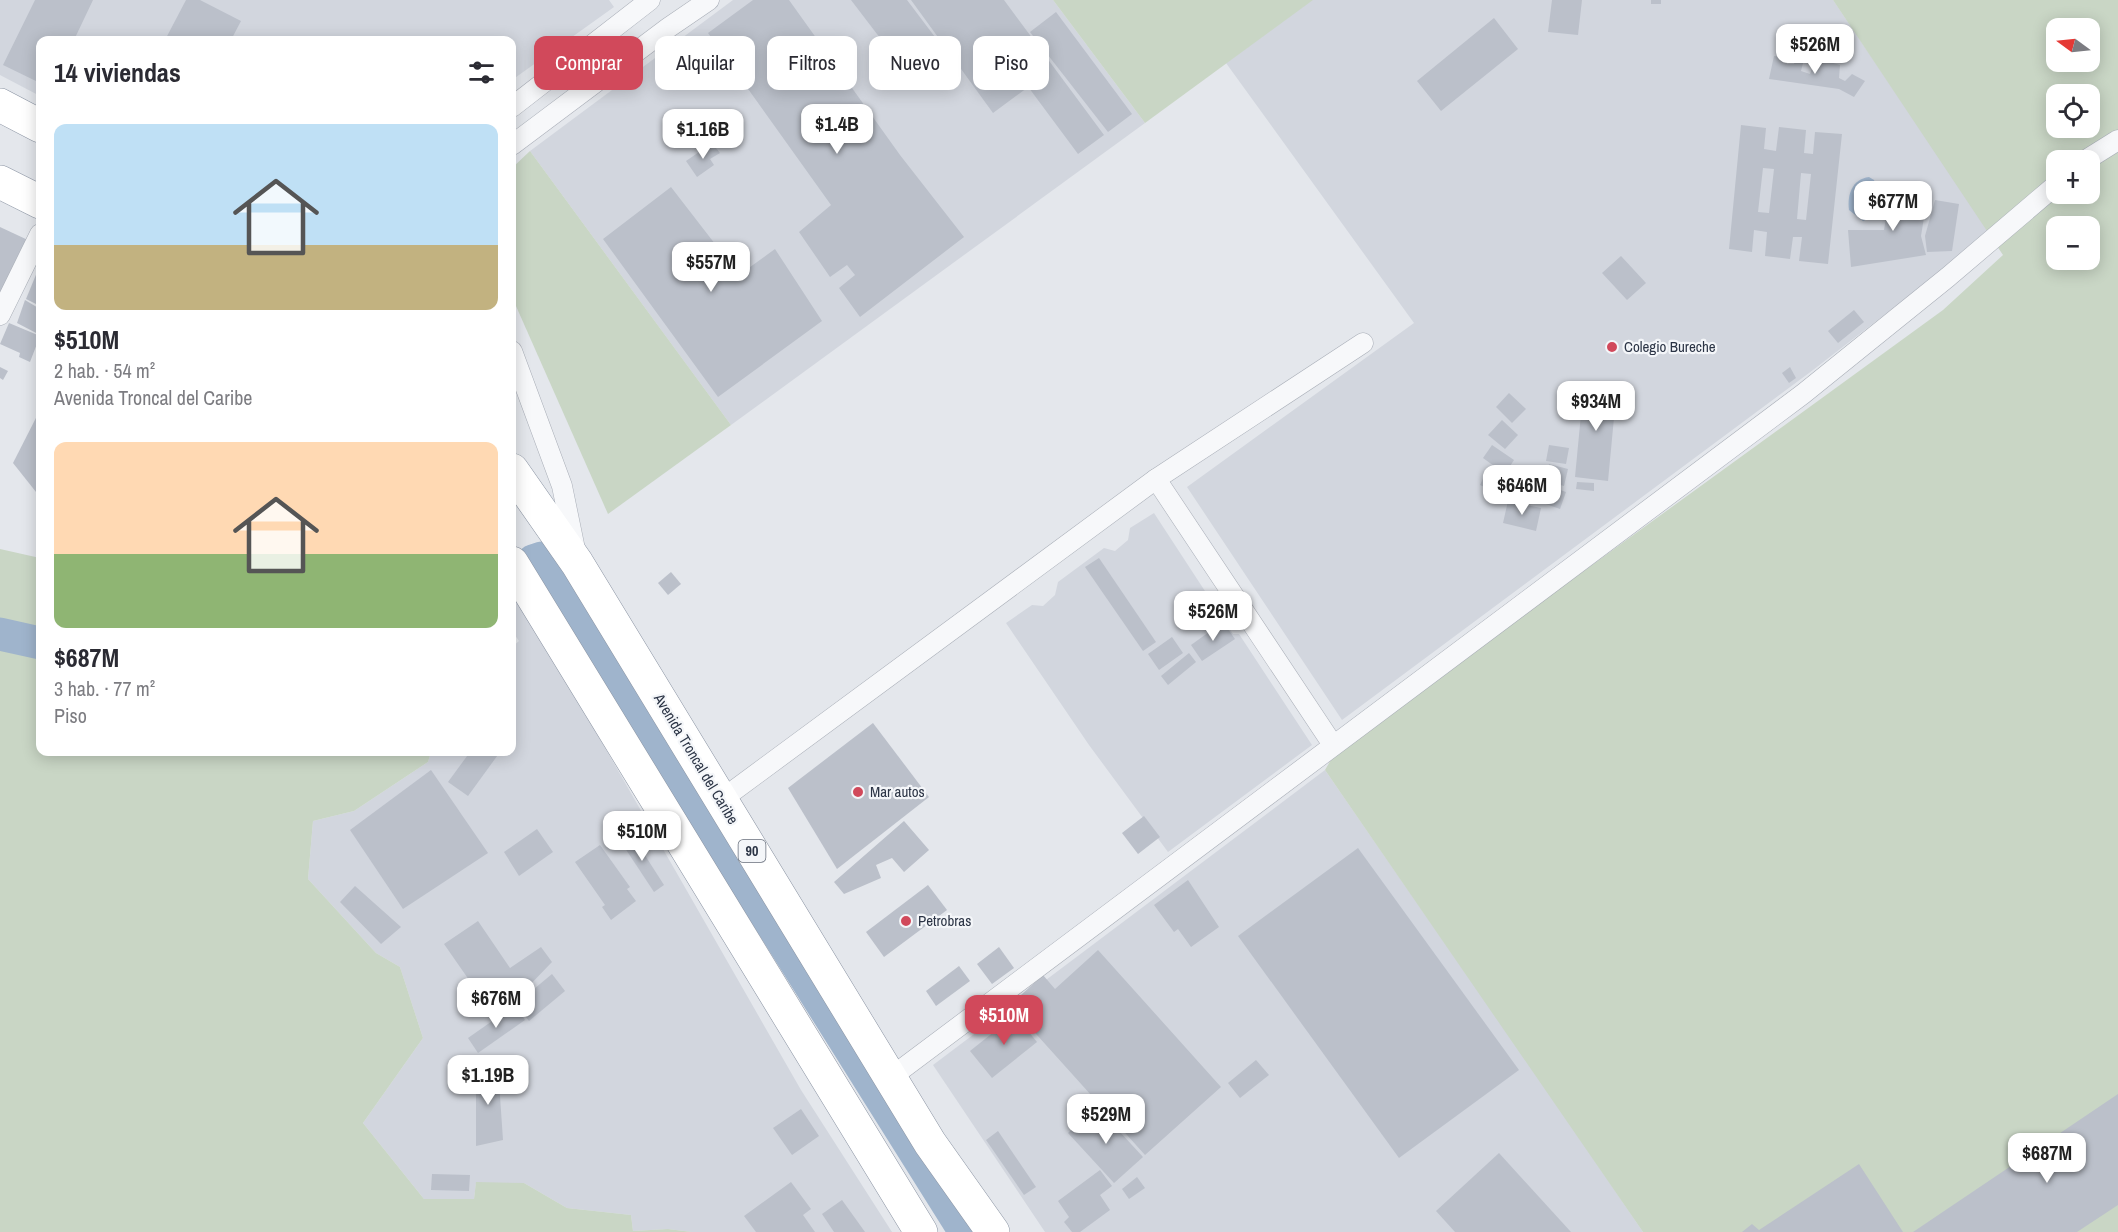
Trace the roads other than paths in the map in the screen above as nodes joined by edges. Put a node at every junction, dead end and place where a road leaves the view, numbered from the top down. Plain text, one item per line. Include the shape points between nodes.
1 (650, 0) edge
2 (709, 0) edge
3 (516, 104) edge
4 (0, 105) edge
5 (36, 124) edge
6 (2118, 140) edge
7 (516, 142) edge
8 (2100, 151) edge
9 (0, 182) edge
10 (2046, 194) edge
11 (36, 200) edge
12 (36, 242) edge
13 (0, 315) edge
14 (1364, 343) dead end
15 (516, 362) edge
16 (516, 476) edge
17 (1156, 479) junction
18 (577, 563) junction
19 (516, 570) edge
20 (1333, 745) junction
21 (721, 800) junction
22 (890, 1077) junction
23 (921, 1232) edge
24 (993, 1232) edge

1 - 3 street
2 - 7 street
4 - 5 highway
6 - 8 street
9 - 11 highway
10 - 20 street via 1803,394
12 - 13 street
14 - 17 street
15 - 18 street via 562,486
16 - 18 highway, Avenida Troncal del Caribe / 90
17 - 20 street
17 - 21 street
18 - 21 highway, Avenida Troncal del Caribe / 90
19 - 23 highway
20 - 22 street
21 - 22 highway, Avenida Troncal del Caribe / 90
22 - 24 highway, Avenida Troncal del Caribe / 90 via 930,1143

